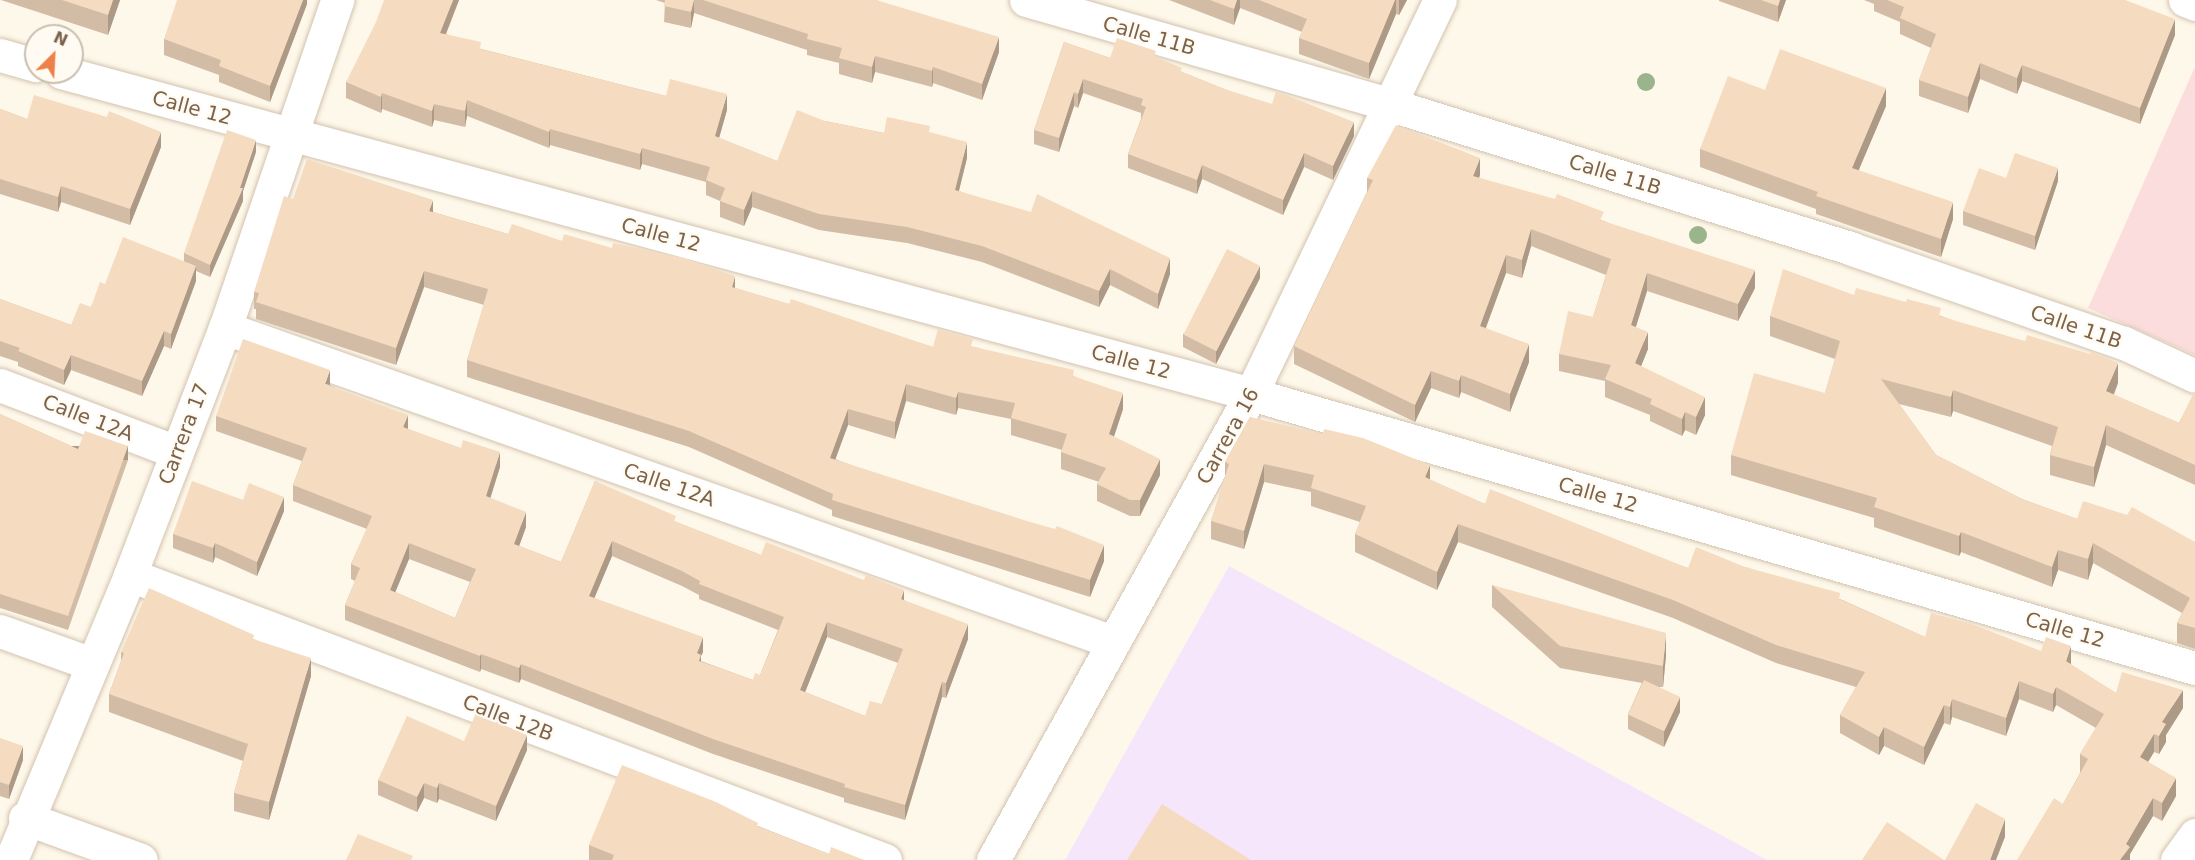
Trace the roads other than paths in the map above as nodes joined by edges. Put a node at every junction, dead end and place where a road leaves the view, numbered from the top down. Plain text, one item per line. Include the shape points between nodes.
1 (337, 0) edge
2 (1026, 0) edge
3 (1440, 0) edge
4 (2185, 0) edge
5 (2195, 4) edge
6 (0, 55) edge
7 (24, 62) edge
8 (84, 78) edge
9 (1391, 105) junction
10 (291, 135) junction
11 (225, 328) junction
12 (2195, 376) edge
13 (0, 385) edge
14 (1251, 394) junction
15 (176, 452) junction
16 (130, 575) junction
17 (0, 631) edge
18 (1113, 642) junction
19 (92, 664) junction
20 (2195, 668) edge
21 (25, 818) junction
22 (2195, 835) edge
23 (10, 860) edge
24 (141, 860) edge
25 (885, 860) edge
26 (993, 860) edge
27 (2177, 860) edge

1 - 10 street, Carrera 17
2 - 9 street, Calle 11B
3 - 9 street, Carrera 16
4 - 5 street
6 - 7 street
8 - 10 street, Calle 12
9 - 12 street, Calle 11B via 1852,249 2124,343
9 - 14 street, Carrera 16
10 - 11 street, Carrera 17
10 - 14 street, Calle 12
11 - 15 street, Carrera 17
11 - 18 street, Calle 12A
13 - 15 street, Calle 12A
14 - 18 street, Carrera 16
14 - 20 street, Calle 12
15 - 16 street, Carrera 17
16 - 19 street, Carrera 17
16 - 25 street, Calle 12B
17 - 19 street
18 - 26 street, Carrera 16
19 - 21 street, Carrera 17
21 - 23 street, Carrera 17
21 - 24 street
22 - 27 street

